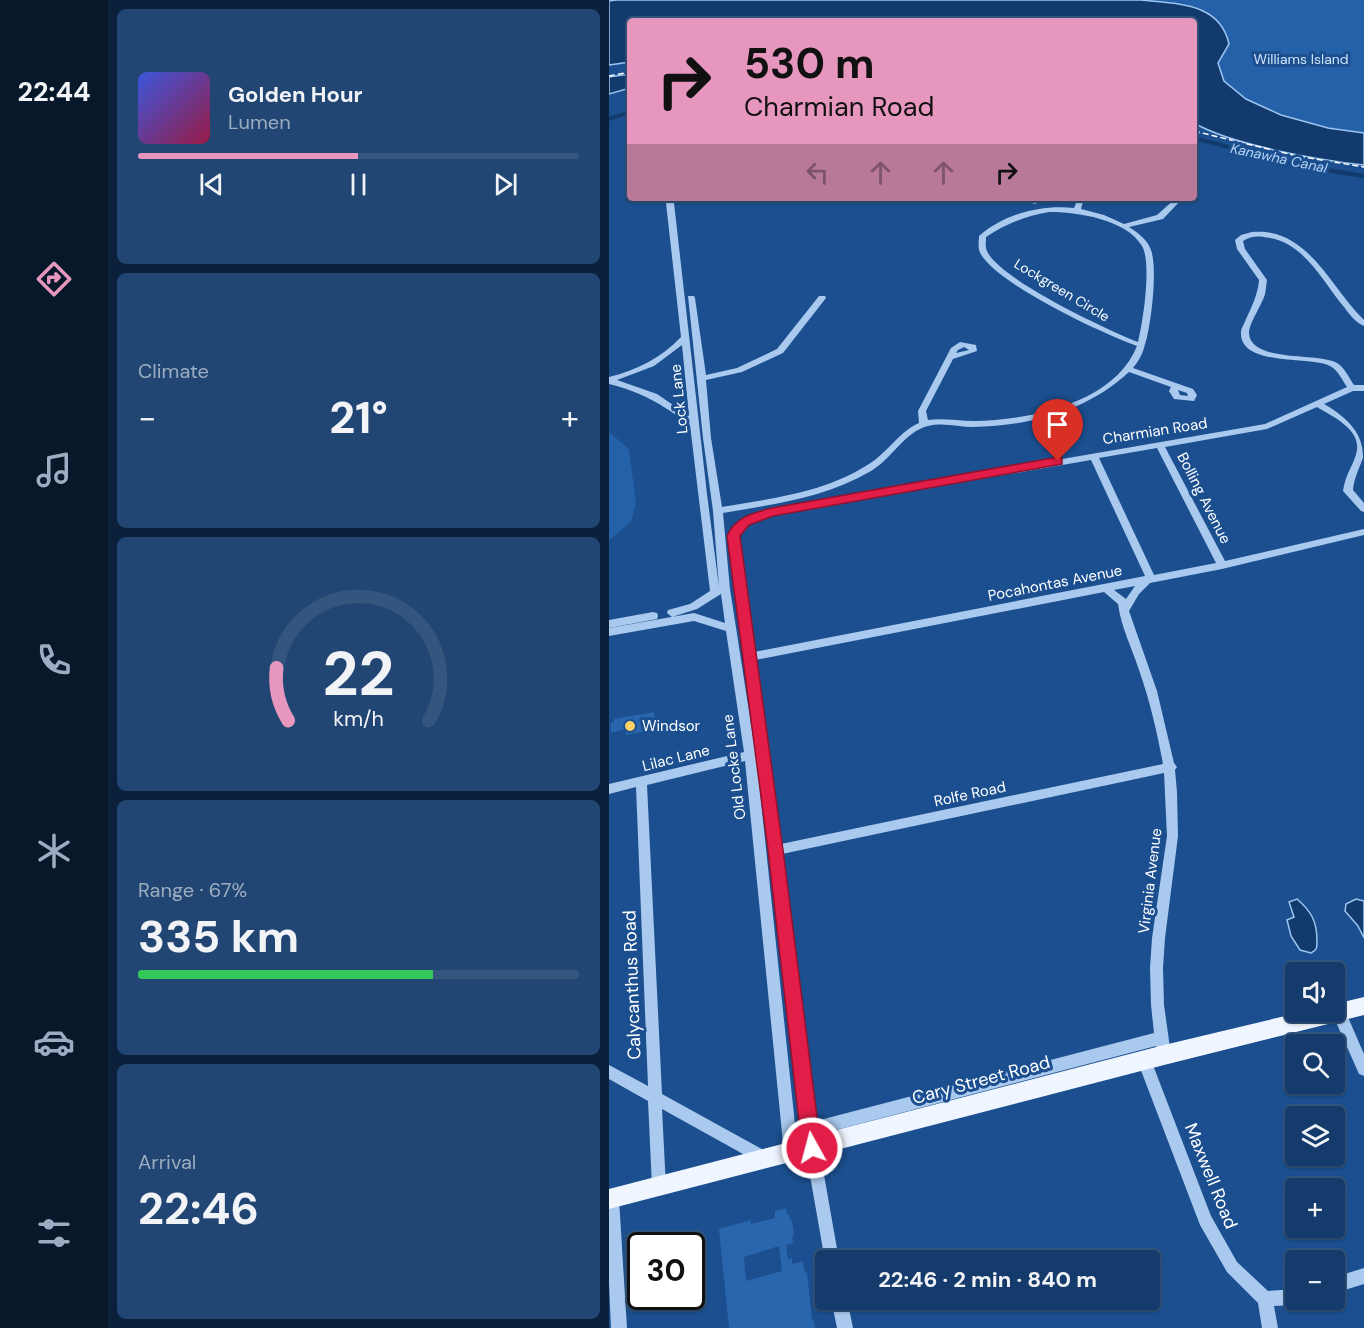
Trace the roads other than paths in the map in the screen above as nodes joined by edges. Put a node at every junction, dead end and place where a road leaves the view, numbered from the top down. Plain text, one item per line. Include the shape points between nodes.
1 (1034, 201) edge
2 (1080, 201) edge
3 (1177, 201) edge
4 (670, 203) dead end
5 (1041, 210) junction
6 (1077, 210) junction
7 (1123, 226) junction
8 (691, 298) dead end
9 (822, 298) dead end
10 (1364, 324) edge
11 (686, 337) junction
12 (1140, 345) junction
13 (952, 357) dead end
14 (1128, 369) junction
15 (702, 378) junction
16 (609, 380) edge
17 (1176, 386) dead end
18 (1351, 388) junction
19 (1364, 388) edge
20 (1318, 404) junction
21 (693, 423) junction
22 (924, 424) junction
23 (702, 439) junction
24 (1159, 444) junction
25 (1092, 455) junction
26 (1364, 509) edge
27 (718, 511) junction
28 (1364, 532) edge
29 (1222, 565) junction
30 (1149, 580) junction
31 (1107, 589) junction
32 (720, 590) junction
33 (1125, 609) junction
34 (609, 624) edge
35 (732, 628) junction
36 (609, 632) edge
37 (750, 657) junction
38 (750, 755) junction
39 (1171, 767) junction
40 (641, 782) junction
41 (609, 789) edge
42 (776, 850) junction
43 (1364, 1005) edge
44 (1345, 1011) edge
45 (1291, 1022) edge
46 (1343, 1022) edge
47 (1163, 1046) junction
48 (1145, 1060) junction
49 (1364, 1069) edge
50 (609, 1072) edge
51 (654, 1097) junction
52 (810, 1139) junction
53 (791, 1153) junction
54 (767, 1160) junction
55 (659, 1187) junction
56 (610, 1199) edge
57 (830, 1250) edge
58 (1364, 1276) edge
59 (1345, 1282) edge
60 (1285, 1298) edge
61 (1265, 1299) junction
62 (841, 1310) edge
63 (619, 1328) edge
64 (845, 1328) edge
65 (1270, 1328) edge

1 - 5 street
2 - 6 street
3 - 7 street via 1160,217
4 - 11 street, Lock Lane
5 - 6 street, Lockgreen Circle
5 - 12 street, Lockgreen Circle via 1010,219 983,236 985,254 1023,286 1103,331
6 - 7 street, Lockgreen Circle
7 - 12 street, Lockgreen Circle via 1142,241 1150,263 1145,334
8 - 15 street, Old Locke Lane
9 - 15 street via 780,351 739,370
10 - 18 street via 1298,248 1265,234 1240,238 1241,249 1263,280 1245,339 1258,351 1271,355 1330,363 1339,368
11 - 16 street via 658,362
11 - 21 street, Lock Lane
12 - 14 street, Lockgreen Circle
13 - 22 street via 923,411
14 - 17 street
14 - 22 street, Lockgreen Circle via 1103,389 1060,410 985,423
15 - 23 street, Old Locke Lane
16 - 21 street via 662,399
18 - 19 street, Charmian Road
18 - 20 street, Charmian Road
20 - 24 street, Charmian Road via 1267,426
20 - 26 street via 1362,437 1363,449 1349,477 1348,491
21 - 23 street, Lock Lane
22 - 27 street via 881,461 831,489
23 - 27 street, Old Locke Lane
23 - 32 street, Lock Lane
24 - 25 street, Charmian Road
24 - 29 street, Bolling Avenue
25 - 30 street
25 - 37 street, Charmian Road via 772,512 745,522 733,536
27 - 32 street, Old Locke Lane
28 - 29 street, Pocahontas Avenue
29 - 30 street, Pocahontas Avenue
30 - 31 street, Pocahontas Avenue
30 - 33 street via 1135,591
31 - 33 street, Virginia Avenue via 1120,598
31 - 37 street, Pocahontas Avenue
32 - 34 street via 686,611
32 - 35 street, Old Locke Lane
33 - 39 street, Virginia Avenue via 1158,708
35 - 36 street via 694,617
35 - 38 street, Old Locke Lane
37 - 42 street
38 - 40 street, Lilac Lane
38 - 53 street, Old Locke Lane
39 - 42 street, Rolfe Road
39 - 47 street, Virginia Avenue via 1171,855 1157,954 1156,999
40 - 41 street, Lilac Lane
40 - 51 street, Calycanthus Road
42 - 52 street
43 - 44 main road, Cary Street Road
45 - 47 main road, Cary Street Road
46 - 49 street
47 - 48 main road, Cary Street Road
47 - 52 street
48 - 52 main road, Cary Street Road
48 - 61 street, Maxwell Road via 1205,1220 1232,1267
50 - 51 street
51 - 54 street
51 - 55 street, Calycanthus Road
52 - 53 main road, Cary Street Road
52 - 57 street
53 - 54 main road, Cary Street Road
54 - 55 main road, Cary Street Road
55 - 56 main road, Cary Street Road
56 - 63 street
58 - 59 street
60 - 61 street
61 - 65 street
62 - 64 street

